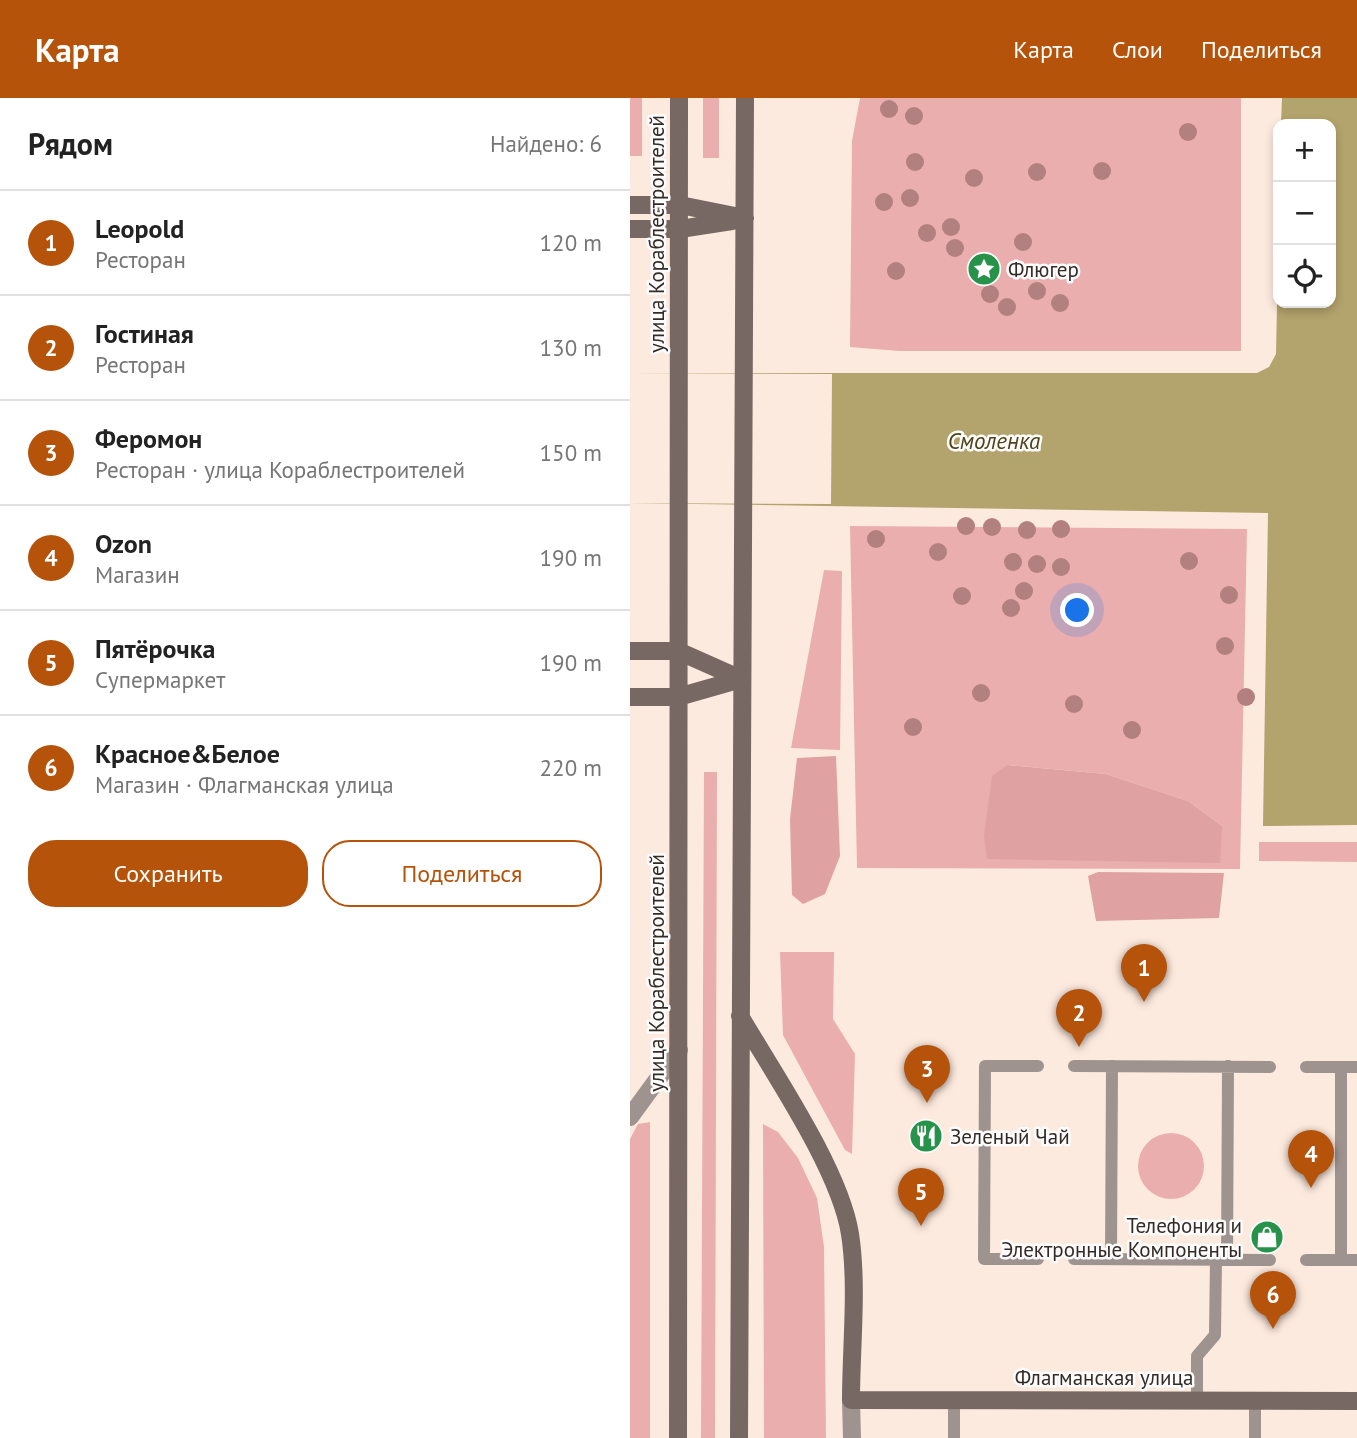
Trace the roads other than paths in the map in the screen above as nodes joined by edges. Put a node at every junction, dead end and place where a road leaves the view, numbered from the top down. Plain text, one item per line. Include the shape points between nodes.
1 (678, 98) edge
2 (745, 98) edge
3 (630, 205) edge
4 (680, 205) junction
5 (745, 218) junction
6 (630, 229) edge
7 (680, 229) junction
8 (630, 651) edge
9 (678, 651) junction
10 (741, 679) junction
11 (630, 697) edge
12 (678, 697) junction
13 (740, 1015) junction
14 (679, 1050) junction
15 (1038, 1066) dead end
16 (1074, 1066) dead end
17 (1112, 1066) junction
18 (1228, 1066) junction
19 (1270, 1067) dead end
20 (1306, 1067) dead end
21 (1341, 1067) junction
22 (1357, 1067) edge
23 (630, 1117) edge
24 (1038, 1259) dead end
25 (1074, 1259) dead end
26 (1111, 1259) junction
27 (1222, 1260) junction
28 (1270, 1260) dead end
29 (1306, 1260) dead end
30 (1340, 1260) junction
31 (1357, 1260) edge
32 (954, 1399) junction
33 (851, 1400) junction
34 (1197, 1400) junction
35 (1255, 1400) junction
36 (1357, 1401) edge
37 (678, 1438) edge
38 (739, 1438) edge
39 (852, 1438) edge
40 (954, 1438) edge
41 (1255, 1438) edge

1 - 4 main road, улица Кораблестроителей
2 - 5 main road
3 - 4 main road
4 - 5 main road
4 - 7 main road, улица Кораблестроителей
5 - 7 main road
5 - 10 main road
6 - 7 main road
7 - 9 main road, улица Кораблестроителей
8 - 9 main road
9 - 10 main road
9 - 12 main road, улица Кораблестроителей
10 - 12 main road
10 - 13 main road
11 - 12 main road
12 - 14 main road, улица Кораблестроителей
13 - 33 main road via 843,1205 852,1263
13 - 38 main road
14 - 23 street
14 - 37 main road, улица Кораблестроителей
15 - 24 lane via 985,1066 984,1259
16 - 17 lane
17 - 18 lane
17 - 26 lane
18 - 19 lane
18 - 27 lane
20 - 21 lane
21 - 22 lane
21 - 30 lane
25 - 26 lane
26 - 27 lane
27 - 28 lane
27 - 34 lane via 1215,1335 1197,1356
29 - 30 lane
30 - 31 lane
32 - 33 main road, Флагманская улица
32 - 34 main road, Флагманская улица
32 - 40 lane
33 - 39 street
34 - 35 main road, Флагманская улица
35 - 36 main road, Флагманская улица
35 - 41 lane

